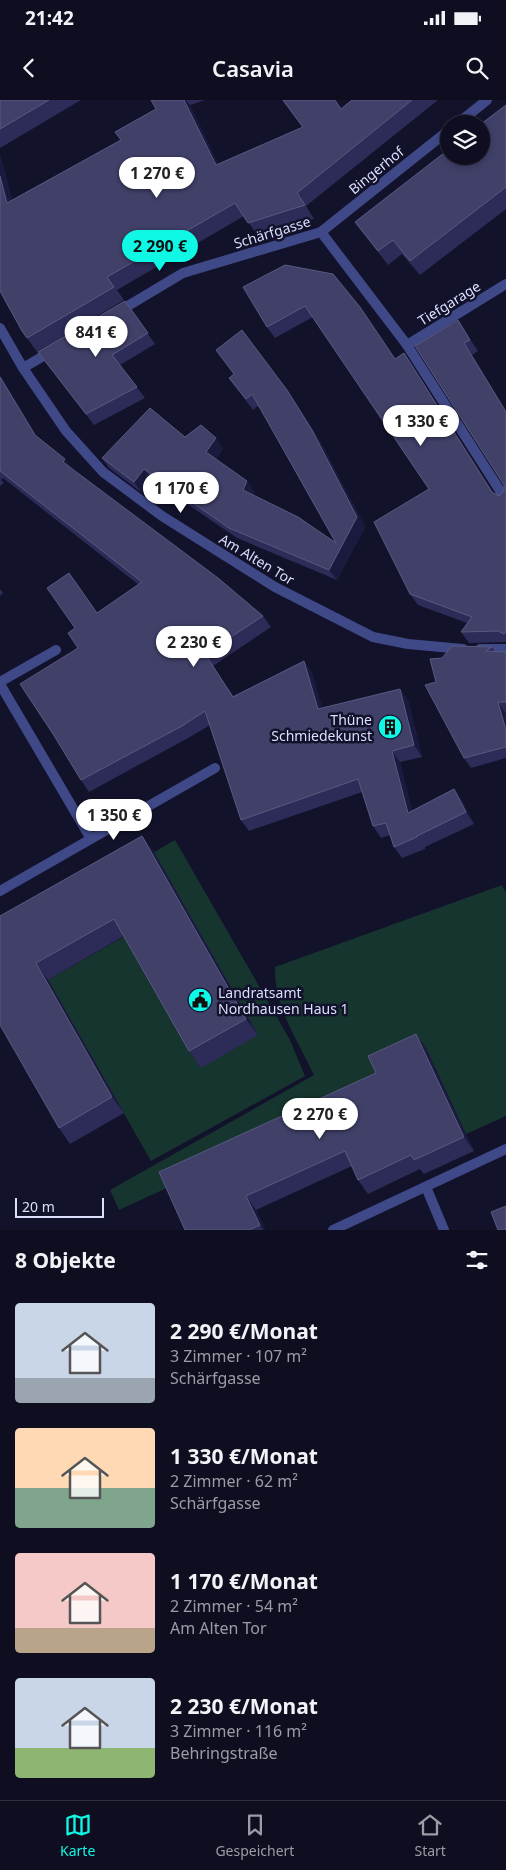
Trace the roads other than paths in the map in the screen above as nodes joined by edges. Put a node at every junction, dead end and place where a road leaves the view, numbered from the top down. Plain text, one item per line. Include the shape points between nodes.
1 (487, 100) edge
2 (468, 115) edge
3 (440, 137) edge
4 (321, 232) junction
5 (506, 284) edge
6 (107, 318) edge
7 (0, 328) edge
8 (65, 343) edge
9 (407, 345) junction
10 (23, 368) junction
11 (506, 500) edge
12 (506, 648) edge
13 (56, 650) dead end
14 (0, 683) edge
15 (215, 768) dead end
16 (91, 839) junction
17 (0, 891) edge
18 (506, 1149) edge
19 (426, 1188) junction
20 (333, 1230) edge
21 (444, 1230) edge

1 - 2 street
3 - 4 street, Bingerhof
4 - 6 street, Schärfgasse via 184,273
4 - 9 street, Schärfgasse
5 - 9 street, Tiefgarage
7 - 10 street, Am Alten Tor
8 - 10 street
9 - 11 street, Schärfgasse
10 - 12 street, Am Alten Tor via 66,431 103,472 162,516 275,587 374,637 472,650
13 - 14 street
14 - 16 street
15 - 16 street
16 - 17 street
18 - 19 street
19 - 20 street
19 - 21 street

